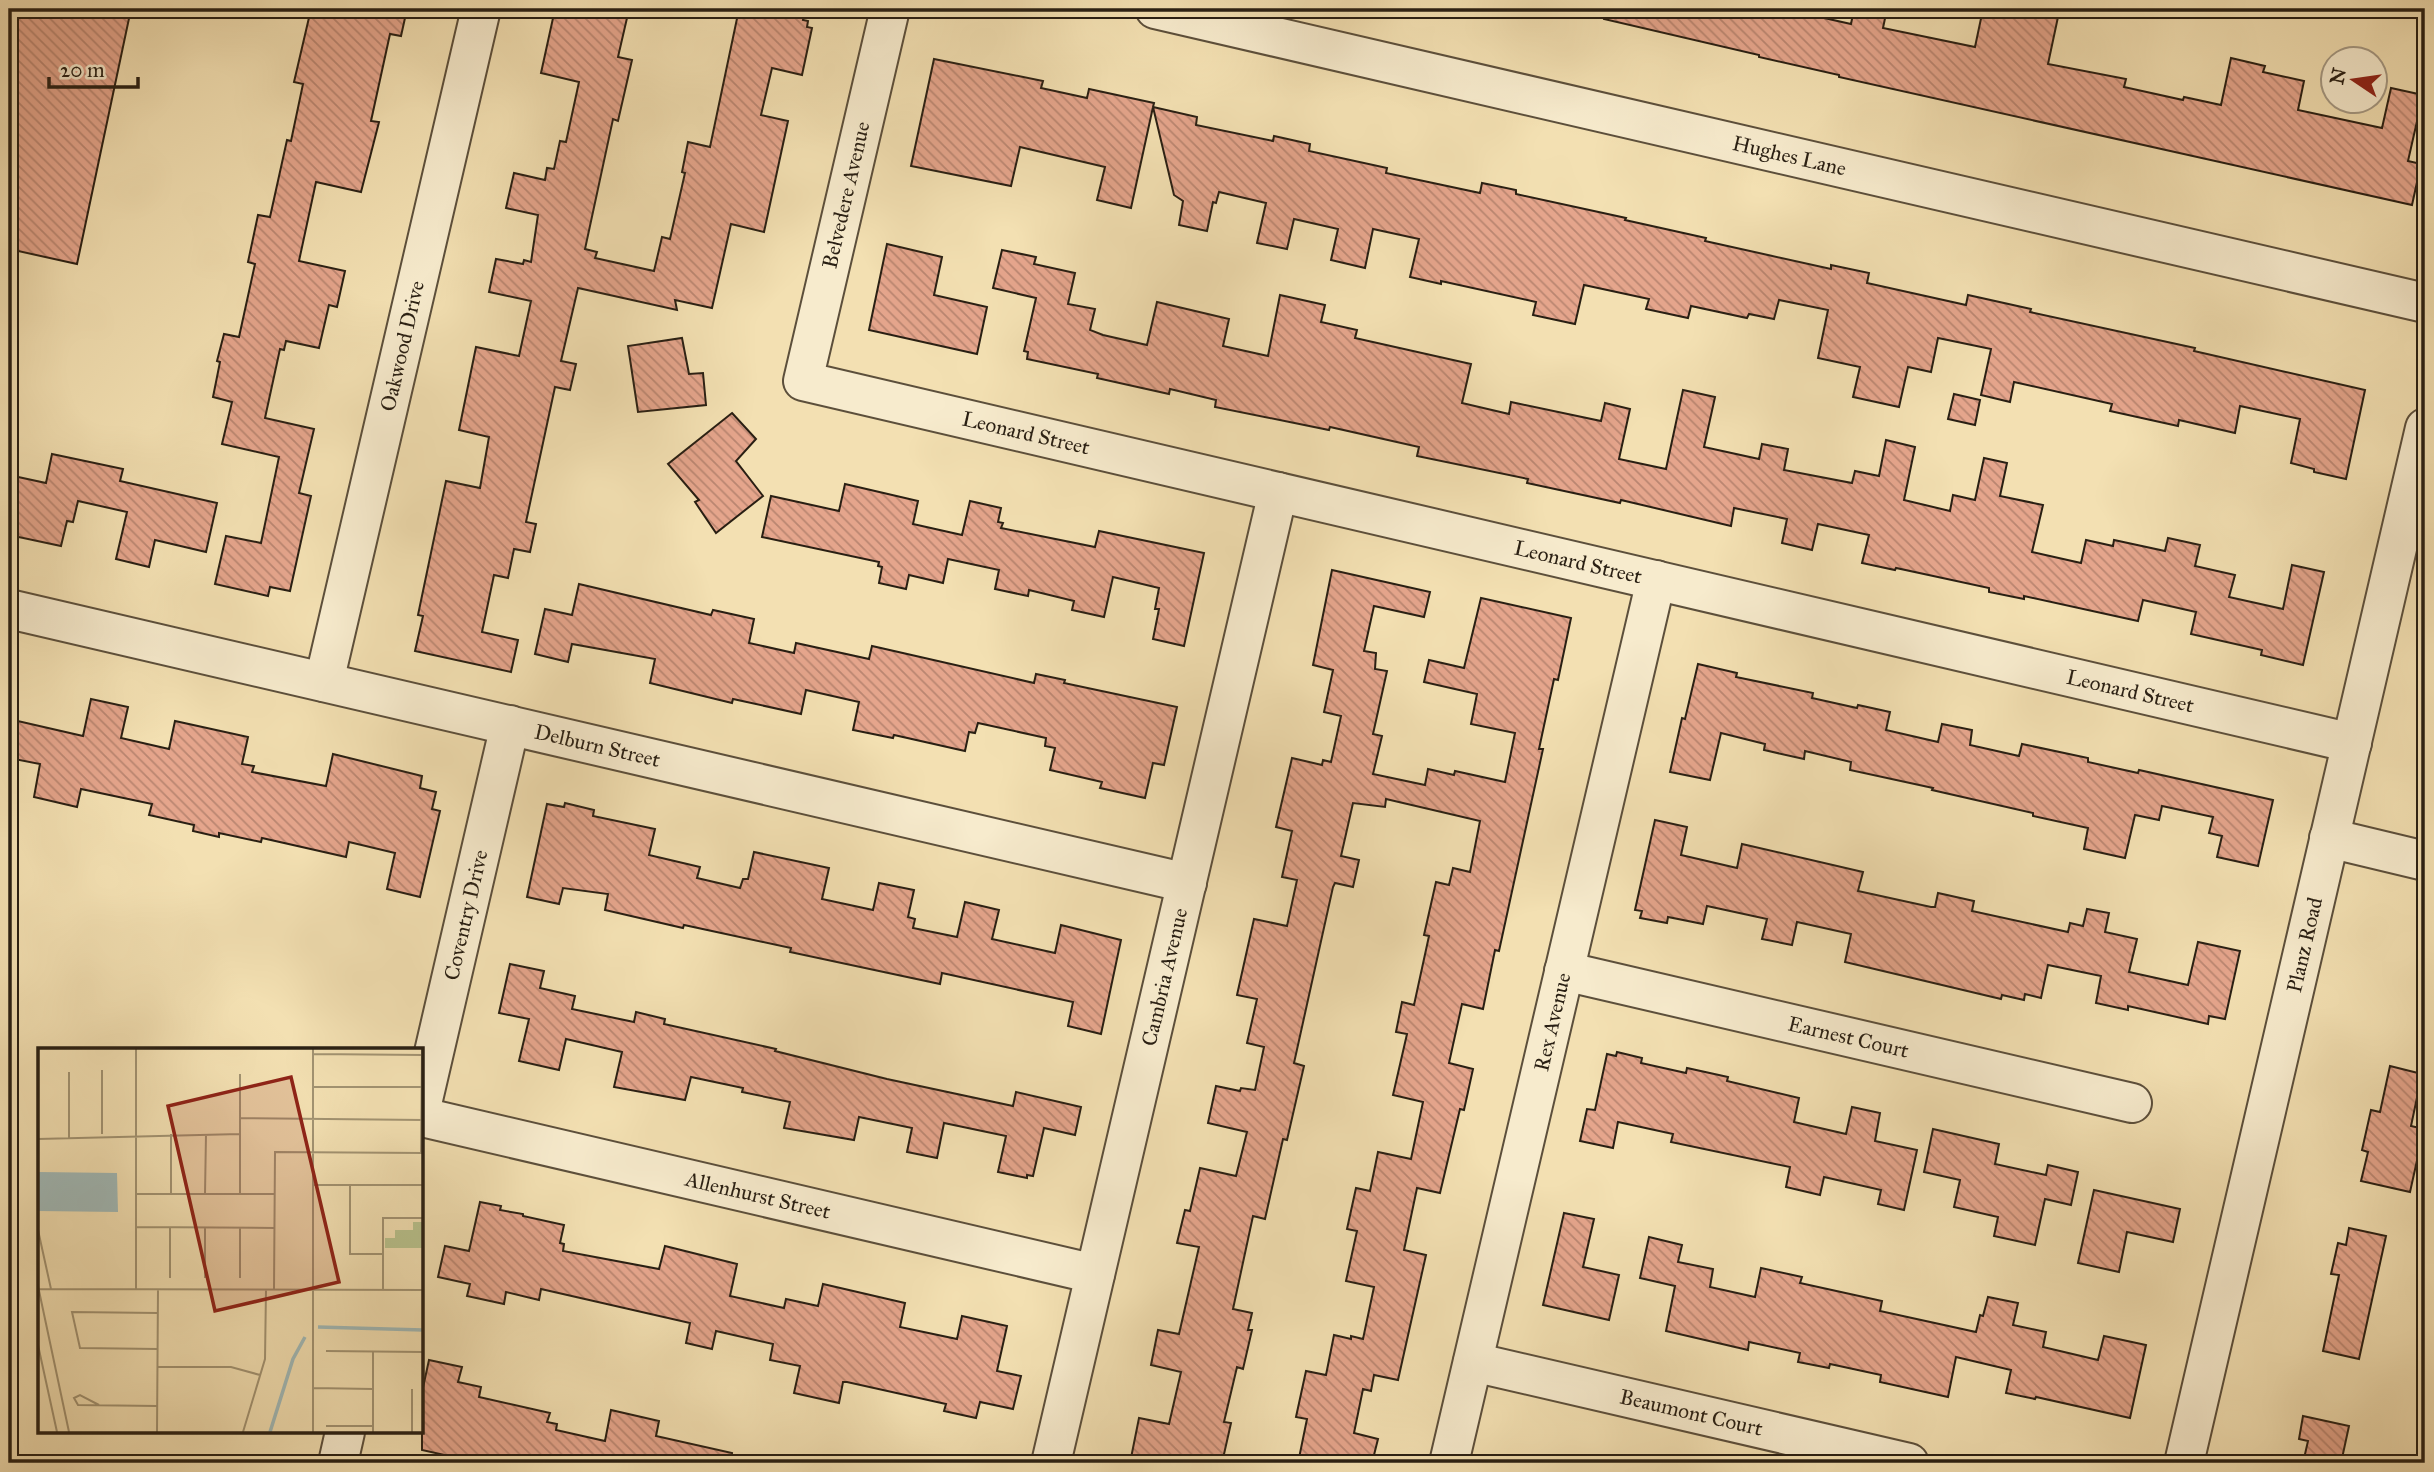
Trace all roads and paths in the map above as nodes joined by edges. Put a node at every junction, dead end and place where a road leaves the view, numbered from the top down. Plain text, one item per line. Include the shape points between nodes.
1 (481, 9) edge
2 (890, 9) edge
3 (1154, 9) edge
4 (1278, 23) edge
5 (2425, 303) edge
6 (803, 381) joint
7 (2425, 428) edge
8 (1278, 492) junction
9 (1656, 580) junction
10 (9, 609) edge
11 (324, 682) junction
12 (510, 725) junction
13 (2352, 743) junction
14 (2329, 838) junction
15 (2425, 861) edge
16 (1187, 883) junction
17 (1564, 971) junction
18 (424, 1095) edge
19 (2132, 1104) dead end
20 (424, 1117) edge
21 (1095, 1274) junction
22 (1473, 1362) junction
23 (345, 1434) edge
24 (338, 1463) edge
25 (1051, 1463) edge
26 (1450, 1463) edge
27 (1909, 1463) edge
28 (2183, 1463) edge

1 - 11 street, Oakwood Drive
2 - 6 street, Belvedere Avenue
3 - 4 street, Hughes Lane
4 - 5 street, Hughes Lane
6 - 8 street, Leonard Street
7 - 13 street, Planz Road
8 - 9 street, Leonard Street
8 - 16 street, Cambria Avenue
9 - 13 street, Leonard Street
9 - 17 street, Rex Avenue
10 - 11 street, Delburn Street
11 - 12 street, Delburn Street
12 - 16 street, Delburn Street
12 - 18 street, Coventry Drive
13 - 14 street, Planz Road
14 - 15 street
14 - 28 street, Planz Road
16 - 21 street, Cambria Avenue
17 - 19 street, Earnest Court
17 - 22 street, Rex Avenue
20 - 21 street, Allenhurst Street
21 - 25 street, Cambria Avenue
22 - 26 street, Rex Avenue
22 - 27 street, Beaumont Court
23 - 24 street

